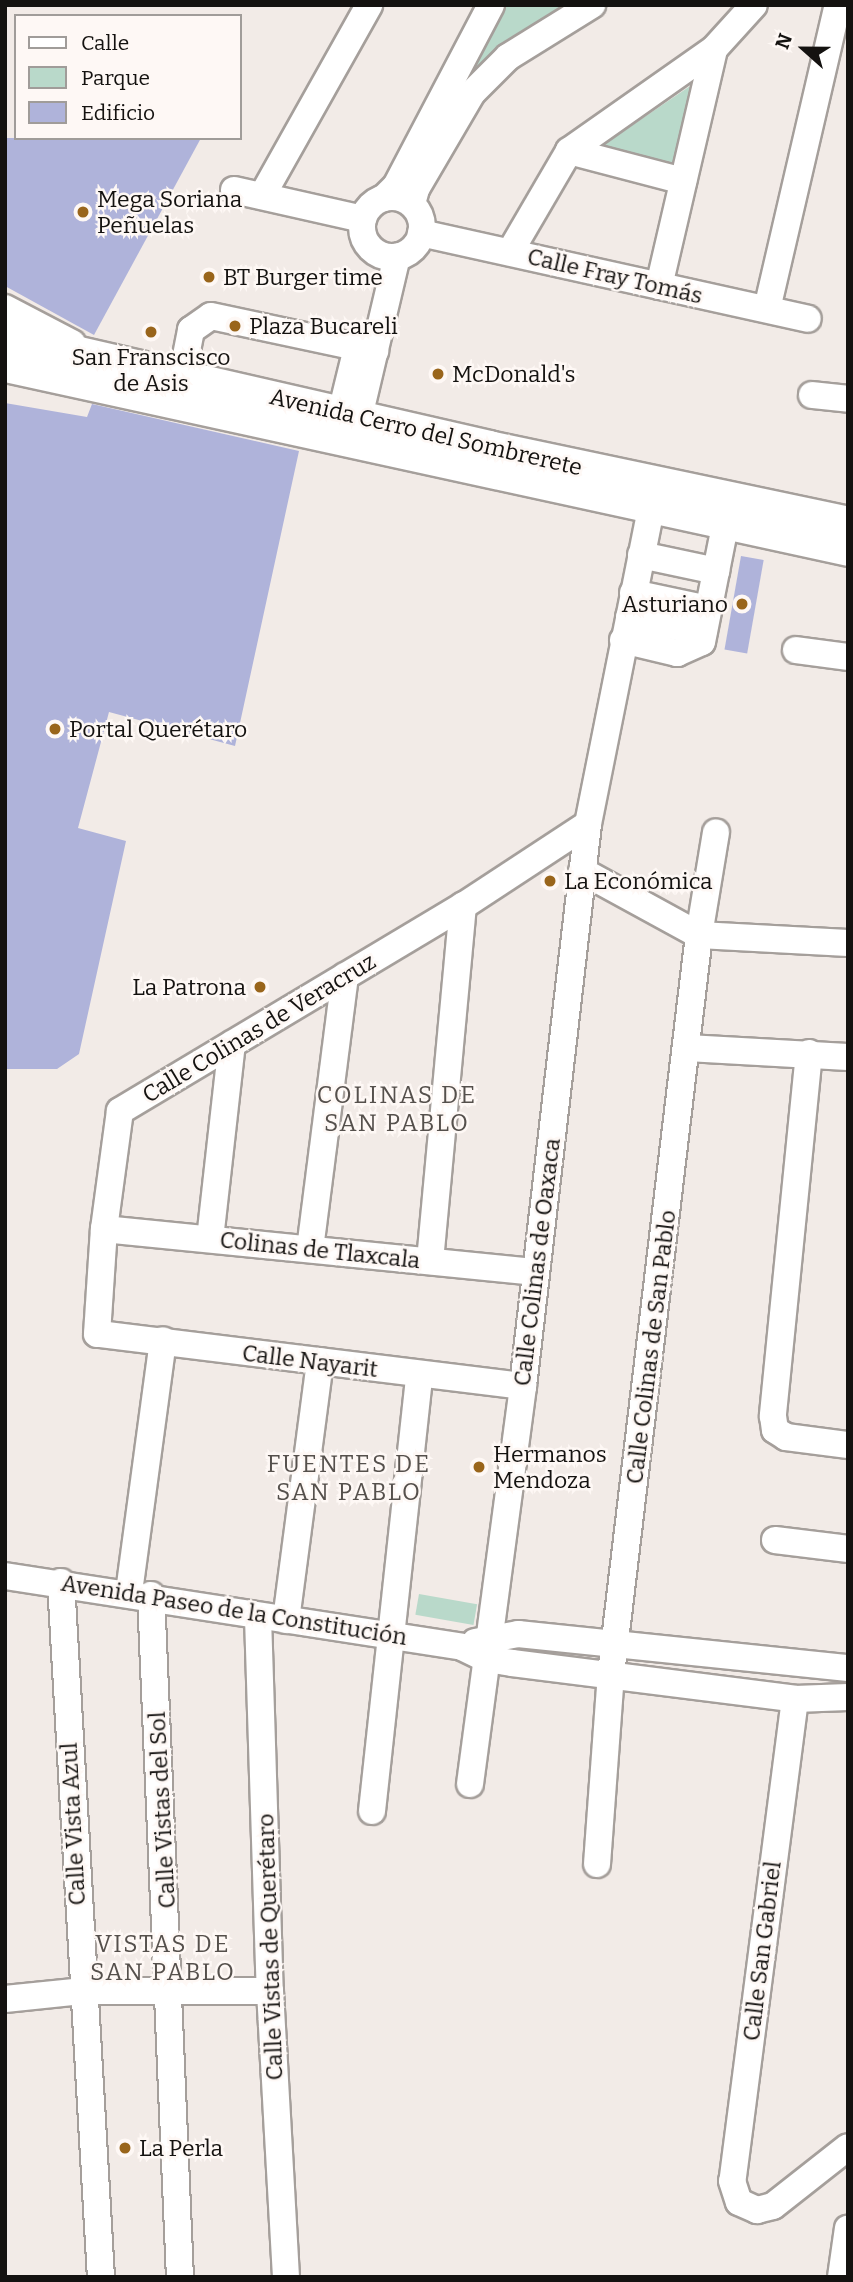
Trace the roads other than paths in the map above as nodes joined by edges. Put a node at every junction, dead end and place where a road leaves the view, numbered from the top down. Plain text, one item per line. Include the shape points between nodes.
1 (369, 5) edge
2 (592, 5) edge
3 (754, 5) edge
4 (838, 5) edge
5 (480, 9) edge
6 (714, 49) junction
7 (569, 151) junction
8 (683, 181) junction
9 (234, 190) dead end
10 (262, 196) junction
11 (383, 198) junction
12 (412, 204) junction
13 (363, 219) junction
14 (421, 233) junction
15 (510, 253) junction
16 (388, 255) junction
17 (659, 286) junction
18 (5, 309) edge
19 (767, 309) junction
20 (808, 319) dead end
21 (5, 336) edge
22 (366, 349) junction
23 (89, 352) junction
24 (5, 365) edge
25 (182, 376) junction
26 (812, 394) dead end
27 (848, 399) edge
28 (350, 415) junction
29 (848, 523) edge
30 (848, 550) edge
31 (637, 575) junction
32 (714, 580) junction
33 (796, 650) dead end
34 (848, 657) edge
35 (588, 824) junction
36 (716, 832) dead end
37 (582, 871) junction
38 (463, 906) junction
39 (699, 935) junction
40 (848, 943) edge
41 (345, 976) junction
42 (232, 1044) junction
43 (687, 1048) junction
44 (809, 1053) junction
45 (848, 1057) edge
46 (104, 1229) junction
47 (210, 1239) junction
48 (310, 1249) junction
49 (430, 1261) junction
50 (536, 1272) junction
51 (97, 1334) joint
52 (163, 1340) junction
53 (320, 1361) junction
54 (419, 1375) junction
55 (523, 1386) junction
56 (848, 1445) edge
57 (775, 1541) dead end
58 (848, 1549) edge
59 (5, 1576) edge
60 (61, 1582) junction
61 (140, 1593) junction
62 (258, 1617) junction
63 (286, 1620) junction
64 (389, 1634) junction
65 (617, 1642) junction
66 (487, 1648) junction
67 (848, 1668) edge
68 (611, 1674) junction
69 (848, 1697) edge
70 (795, 1699) junction
71 (470, 1784) dead end
72 (372, 1811) dead end
73 (597, 1864) dead end
74 (171, 1989) junction
75 (82, 1991) junction
76 (270, 1991) junction
77 (5, 1999) edge
78 (848, 2147) edge
79 (848, 2228) edge
80 (839, 2268) edge
81 (101, 2277) edge
82 (180, 2277) edge
83 (286, 2277) edge

1 - 10 street
2 - 12 street via 508,57 472,93 416,189
3 - 6 street
4 - 19 street
5 - 11 street via 396,186
6 - 7 street
6 - 8 street
7 - 8 street
7 - 15 street
8 - 17 street
9 - 10 street
10 - 13 street
11 - 12 street
11 - 13 street via 374,202
12 - 14 street
13 - 16 street via 365,240
14 - 15 street, Calle Fray Tomás
14 - 16 street via 414,246
15 - 17 street, Calle Fray Tomás
16 - 22 street
17 - 19 street, Calle Fray Tomás
18 - 23 street
19 - 20 street, Calle Fray Tomás
21 - 23 main road, Avenida Cerro del Sombrerete
22 - 25 street via 211,316 191,330
22 - 28 street
23 - 25 main road, Avenida Cerro del Sombrerete
24 - 31 main road, Avenida Cerro del Sombrerete
25 - 28 main road, Avenida Cerro del Sombrerete
26 - 27 street
28 - 29 main road, Avenida Cerro del Sombrerete
30 - 32 main road, Avenida Cerro del Sombrerete
31 - 32 main road, Avenida Cerro del Sombrerete
31 - 32 street
31 - 32 street
31 - 32 street via 677,653 702,642
31 - 35 street, Calle Colinas de Oaxaca
33 - 34 street
35 - 37 street, Calle Colinas de Oaxaca
35 - 38 street, Calle Colinas de Veracruz
36 - 39 street, Calle Colinas de San Pablo
37 - 39 street
37 - 50 street, Calle Colinas de Oaxaca
38 - 41 street, Calle Colinas de Veracruz
38 - 49 street
39 - 40 street
39 - 43 street, Calle Colinas de San Pablo
41 - 42 street, Calle Colinas de Veracruz
41 - 48 street
42 - 46 street, Calle Colinas de Veracruz via 120,1111
42 - 47 street
43 - 44 street
43 - 65 street, Calle Colinas de San Pablo
44 - 45 street
44 - 56 street via 773,1416 775,1430 786,1437
46 - 47 street, Colinas de Tlaxcala
46 - 51 street, Calle Colinas de Veracruz
47 - 48 street, Colinas de Tlaxcala
48 - 49 street, Colinas de Tlaxcala
49 - 50 street, Colinas de Tlaxcala
50 - 55 street, Calle Colinas de Oaxaca
51 - 52 street, Calle Nayarit
52 - 53 street, Calle Nayarit
52 - 61 street, Calle Vistas del Sol
53 - 54 street, Calle Nayarit
53 - 63 street
54 - 55 street, Calle Nayarit
54 - 64 street
55 - 66 street, Calle Colinas de Oaxaca
57 - 58 street
59 - 60 street, Avenida Paseo de la Constitución
60 - 61 street, Avenida Paseo de la Constitución
60 - 75 street, Calle Vista Azul
61 - 62 street, Avenida Paseo de la Constitución
61 - 74 street, Calle Vistas del Sol
62 - 63 street, Avenida Paseo de la Constitución
62 - 76 street, Calle Vistas de Querétaro
63 - 64 street, Avenida Paseo de la Constitución
64 - 66 street, Avenida Paseo de la Constitución
64 - 72 street
65 - 66 street, Avenida Paseo de la Constitución via 518,1634
65 - 67 street, Avenida Paseo de la Constitución
65 - 68 street, Calle Colinas de San Pablo
66 - 68 street
66 - 71 street, Calle Colinas de Oaxaca
68 - 70 street
68 - 73 street, Calle Colinas de San Pablo
69 - 70 street
70 - 78 street, Calle San Gabriel via 732,2180 739,2202 757,2210 774,2206
74 - 75 street
74 - 76 street
74 - 82 street, Calle Vistas del Sol
75 - 77 street
75 - 81 street, Calle Vista Azul
76 - 83 street, Calle Vistas de Querétaro
79 - 80 street

